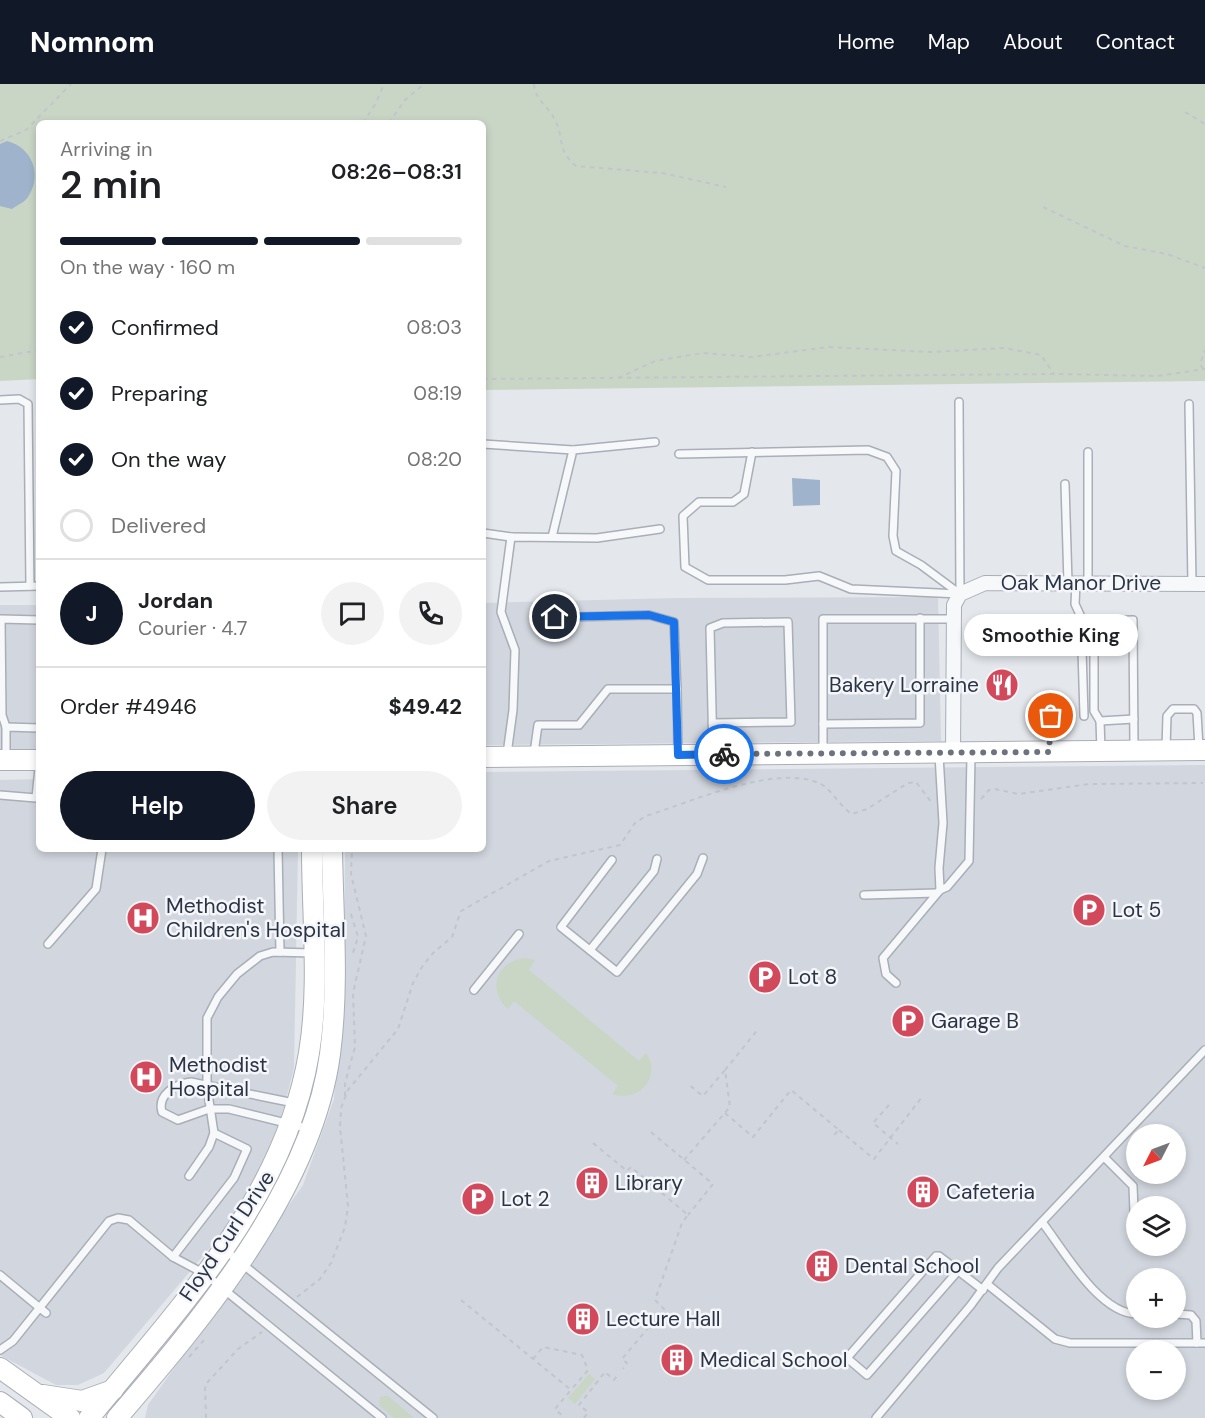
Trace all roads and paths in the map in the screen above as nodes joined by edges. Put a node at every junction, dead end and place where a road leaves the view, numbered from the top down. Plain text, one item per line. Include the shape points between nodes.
1 (71, 84) edge
2 (384, 84) edge
3 (424, 84) edge
4 (534, 84) edge
5 (1185, 112) dead end
6 (37, 120) edge
7 (365, 120) edge
8 (391, 120) edge
9 (36, 121) edge
10 (1205, 124) edge
11 (0, 141) edge
12 (726, 187) dead end
13 (1043, 207) dead end
14 (1205, 268) edge
15 (1205, 350) edge
16 (36, 351) edge
17 (0, 357) edge
18 (1204, 369) edge
19 (1054, 374) junction
20 (486, 379) edge
21 (616, 379) junction
22 (0, 400) edge
23 (959, 402) dead end
24 (1189, 404) dead end
25 (655, 442) dead end
26 (486, 444) edge
27 (573, 450) junction
28 (752, 452) junction
29 (1088, 452) dead end
30 (679, 454) dead end
31 (1065, 484) dead end
32 (660, 529) dead end
33 (486, 533) edge
34 (511, 537) junction
35 (552, 537) junction
36 (1077, 583) junction
37 (1199, 584) edge
38 (30, 586) junction
39 (36, 586) edge
40 (0, 587) edge
41 (960, 594) junction
42 (538, 618) dead end
43 (920, 618) junction
44 (953, 619) junction
45 (36, 620) edge
46 (677, 689) junction
47 (1051, 716) dead end
48 (1084, 716) dead end
49 (1134, 719) junction
50 (1100, 720) junction
51 (712, 723) junction
52 (823, 724) junction
53 (6, 727) junction
54 (36, 728) edge
55 (1166, 750) junction
56 (1202, 750) edge
57 (1101, 751) junction
58 (1134, 751) junction
59 (954, 752) junction
60 (1049, 752) junction
61 (823, 753) junction
62 (713, 754) junction
63 (678, 755) junction
64 (507, 756) junction
65 (533, 756) junction
66 (486, 757) edge
67 (3, 760) edge
68 (36, 760) edge
69 (1203, 783) dead end
70 (0, 795) edge
71 (36, 798) edge
72 (978, 800) dead end
73 (934, 804) dead end
74 (102, 852) edge
75 (278, 852) edge
76 (312, 852) edge
77 (332, 852) edge
78 (352, 852) edge
79 (703, 858) dead end
80 (657, 859) dead end
81 (612, 860) dead end
82 (939, 892) junction
83 (864, 895) dead end
84 (519, 934) dead end
85 (48, 944) dead end
86 (590, 950) junction
87 (280, 952) junction
88 (313, 953) junction
89 (896, 983) dead end
90 (474, 990) dead end
91 (759, 1028) dead end
92 (1205, 1050) edge
93 (724, 1070) junction
94 (688, 1084) dead end
95 (207, 1087) junction
96 (922, 1097) dead end
97 (345, 1099) junction
98 (297, 1103) junction
99 (889, 1105) dead end
100 (317, 1108) junction
101 (209, 1109) junction
102 (725, 1113) junction
103 (291, 1122) junction
104 (310, 1129) junction
105 (839, 1130) junction
106 (651, 1132) dead end
107 (214, 1133) junction
108 (832, 1137) dead end
109 (891, 1137) junction
110 (592, 1143) dead end
111 (898, 1144) dead end
112 (1104, 1157) junction
113 (684, 1160) junction
114 (189, 1176) dead end
115 (1133, 1196) edge
116 (688, 1215) junction
117 (1042, 1222) junction
118 (223, 1248) junction
119 (173, 1257) junction
120 (239, 1262) junction
121 (958, 1271) junction
122 (205, 1274) junction
123 (0, 1275) edge
124 (221, 1287) junction
125 (985, 1287) junction
126 (297, 1298) dead end
127 (461, 1300) dead end
128 (43, 1310) junction
129 (1126, 1314) edge
130 (1186, 1315) edge
131 (262, 1332) dead end
132 (1201, 1343) edge
133 (0, 1350) edge
134 (533, 1359) junction
135 (0, 1368) edge
136 (623, 1369) dead end
137 (617, 1376) dead end
138 (113, 1390) junction
139 (571, 1390) junction
140 (36, 1393) junction
141 (5, 1408) edge
142 (125, 1413) edge
143 (22, 1418) edge
144 (70, 1418) edge
145 (89, 1418) edge
146 (206, 1418) edge
147 (382, 1418) edge
148 (433, 1418) edge
149 (565, 1418) edge
150 (584, 1418) edge
151 (876, 1418) edge

1 - 6 path
2 - 7 path
3 - 8 path via 405,100
4 - 12 path via 540,100 557,122 561,149 576,166 663,174
5 - 10 path
9 - 11 path
13 - 14 path via 1125,246 1167,254
15 - 18 path via 1200,364
16 - 17 path
18 - 19 path via 1158,376
19 - 21 path
19 - 21 path via 1041,355 1005,348 931,352 828,347 752,357 703,353 633,369
20 - 21 path
22 - 38 lane via 20,399 28,404
23 - 41 lane
24 - 37 lane
25 - 27 lane
26 - 27 lane
27 - 35 lane
28 - 30 lane
28 - 41 lane via 868,450 887,457 896,471 896,551
28 - 41 lane via 744,494 733,501 699,502 683,516 685,567 708,580 819,576 851,589
29 - 36 lane
31 - 36 lane
32 - 35 lane via 597,538
33 - 34 lane
34 - 35 lane
34 - 64 lane via 501,612 515,650
36 - 37 street, Oak Manor Drive
36 - 41 street, Oak Manor Drive via 985,583
36 - 48 lane via 1075,604 1081,617
38 - 39 lane
38 - 40 lane
41 - 44 street
42 - 46 lane via 649,615 674,622
43 - 44 lane
43 - 52 lane via 823,619
43 - 52 lane via 920,723
44 - 59 street
45 - 53 lane via 1,619 2,716
46 - 63 lane
46 - 65 lane via 608,689 579,725 538,724
47 - 60 lane
49 - 50 lane
49 - 50 lane via 1133,620 1094,621 1094,711
49 - 58 lane
50 - 57 lane
51 - 51 lane via 710,628 723,623 788,622 790,722
51 - 62 lane
52 - 61 lane
53 - 54 lane
53 - 67 lane
55 - 56 street
55 - 56 lane via 1167,716 1173,708 1194,709 1197,713
55 - 58 street
57 - 58 street
57 - 60 street
59 - 60 street
59 - 61 street
59 - 82 lane via 943,823
59 - 82 lane via 969,861
61 - 62 street
62 - 63 street
63 - 65 street
64 - 65 street
64 - 66 street
67 - 68 street
69 - 72 path via 1089,784 1018,794 995,789
70 - 71 lane
73 - 97 path via 916,782 852,814 819,783 795,779 753,781 646,816 620,845 549,861 461,910 452,937 422,967 398,1029
74 - 85 lane via 96,889
75 - 87 lane
76 - 88 street, Floyd Curl Drive
77 - 100 street, Floyd Curl Drive via 335,1013 330,1056
78 - 97 path via 351,874 366,936 353,993 355,1047 345,1083
79 - 86 lane via 697,874 616,972
80 - 86 lane via 654,871
81 - 86 lane via 561,927
82 - 83 lane
82 - 89 lane via 883,958 886,974
84 - 90 lane
87 - 88 lane
87 - 95 lane via 260,956 237,974 218,997 207,1018
88 - 98 street, Floyd Curl Drive via 314,1012
91 - 93 path
92 - 112 lane
93 - 94 path via 702,1096
93 - 102 path via 730,1107
95 - 98 lane
95 - 101 lane
95 - 101 lane via 181,1083 164,1094 159,1105 162,1112 178,1120
96 - 109 path
97 - 126 path via 340,1128 348,1206 345,1227 332,1263
98 - 100 lane
98 - 103 street, Floyd Curl Drive
99 - 109 path via 873,1123
100 - 104 street, Floyd Curl Drive
101 - 103 lane via 229,1109
101 - 107 lane
102 - 105 path via 753,1137 791,1090
102 - 113 path
103 - 104 lane
103 - 118 street, Floyd Curl Drive via 272,1172
104 - 120 street, Floyd Curl Drive via 290,1181
105 - 108 path
105 - 109 path via 874,1159
106 - 113 path
107 - 114 lane via 209,1148
107 - 119 lane via 247,1149 234,1178
109 - 111 path
110 - 116 path via 627,1171 631,1167
112 - 115 lane via 1133,1186
112 - 117 lane
113 - 116 path via 713,1184
116 - 136 path via 656,1300 664,1309 622,1359 627,1363
117 - 125 lane
117 - 129 lane via 1077,1271 1114,1308
118 - 120 lane
118 - 122 street, Floyd Curl Drive
119 - 122 lane
119 - 128 lane via 129,1220 109,1221
120 - 124 street, Floyd Curl Drive
120 - 148 lane
121 - 121 lane via 936,1256 847,1358 867,1375
121 - 125 lane
122 - 124 lane
122 - 138 street, Floyd Curl Drive
123 - 128 lane
124 - 142 street, Floyd Curl Drive
124 - 147 lane
125 - 132 lane via 1055,1339 1070,1343
125 - 151 lane
127 - 134 path
128 - 133 lane
130 - 132 lane via 1196,1320
131 - 146 path via 238,1349 205,1385
134 - 139 path
134 - 139 path via 543,1347 582,1355 588,1370
135 - 140 street
137 - 150 path via 614,1380 605,1372 579,1405 588,1412
138 - 140 street via 73,1401
138 - 145 street, Floyd Curl Drive
139 - 149 path via 555,1409
140 - 144 street
141 - 143 street

